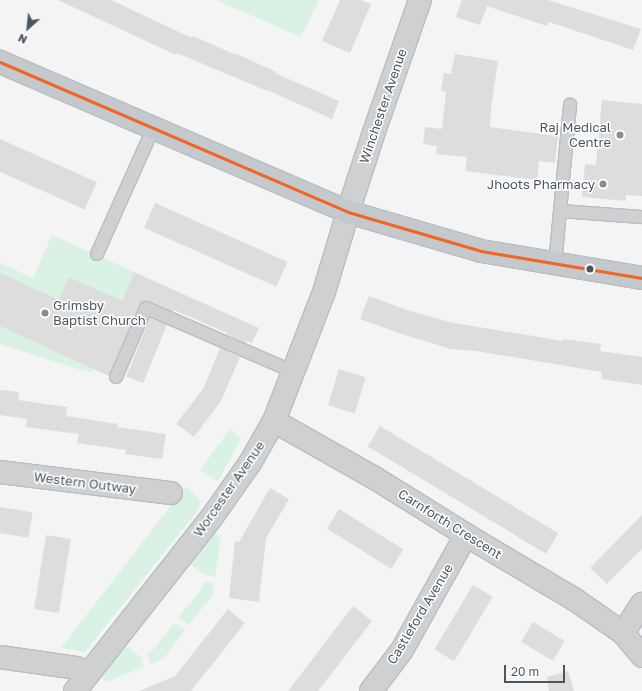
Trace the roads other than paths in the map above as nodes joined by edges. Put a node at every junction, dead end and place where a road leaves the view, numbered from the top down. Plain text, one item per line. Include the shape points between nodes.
1 (420, 0) edge
2 (0, 62) edge
3 (570, 105) dead end
4 (153, 129) junction
5 (560, 210) junction
6 (348, 212) junction
7 (642, 217) edge
8 (97, 254) dead end
9 (554, 264) junction
10 (642, 278) edge
11 (294, 372) junction
12 (116, 377) dead end
13 (274, 421) junction
14 (0, 472) edge
15 (171, 493) dead end
16 (466, 535) junction
17 (642, 604) edge
18 (623, 634) junction
19 (642, 656) edge
20 (0, 657) edge
21 (89, 673) junction
22 (75, 691) edge
23 (371, 691) edge

1 - 6 street, Winchester Avenue
2 - 4 highway
3 - 5 lane
4 - 6 highway
4 - 8 lane
5 - 7 lane
5 - 9 lane
6 - 9 highway via 481,251
6 - 11 street, Worcester Avenue via 324,292
9 - 10 highway
11 - 12 lane via 146,308
11 - 13 street, Worcester Avenue
13 - 16 street, Carnforth Crescent via 373,477
13 - 21 street, Worcester Avenue via 250,463 212,517
14 - 15 street, Western Outway
16 - 18 street, Carnforth Crescent via 574,599
16 - 23 street, Castleford Avenue via 402,650
17 - 18 street
18 - 19 street, Carnforth Crescent
20 - 21 street via 76,668
21 - 22 street, Worcester Avenue

